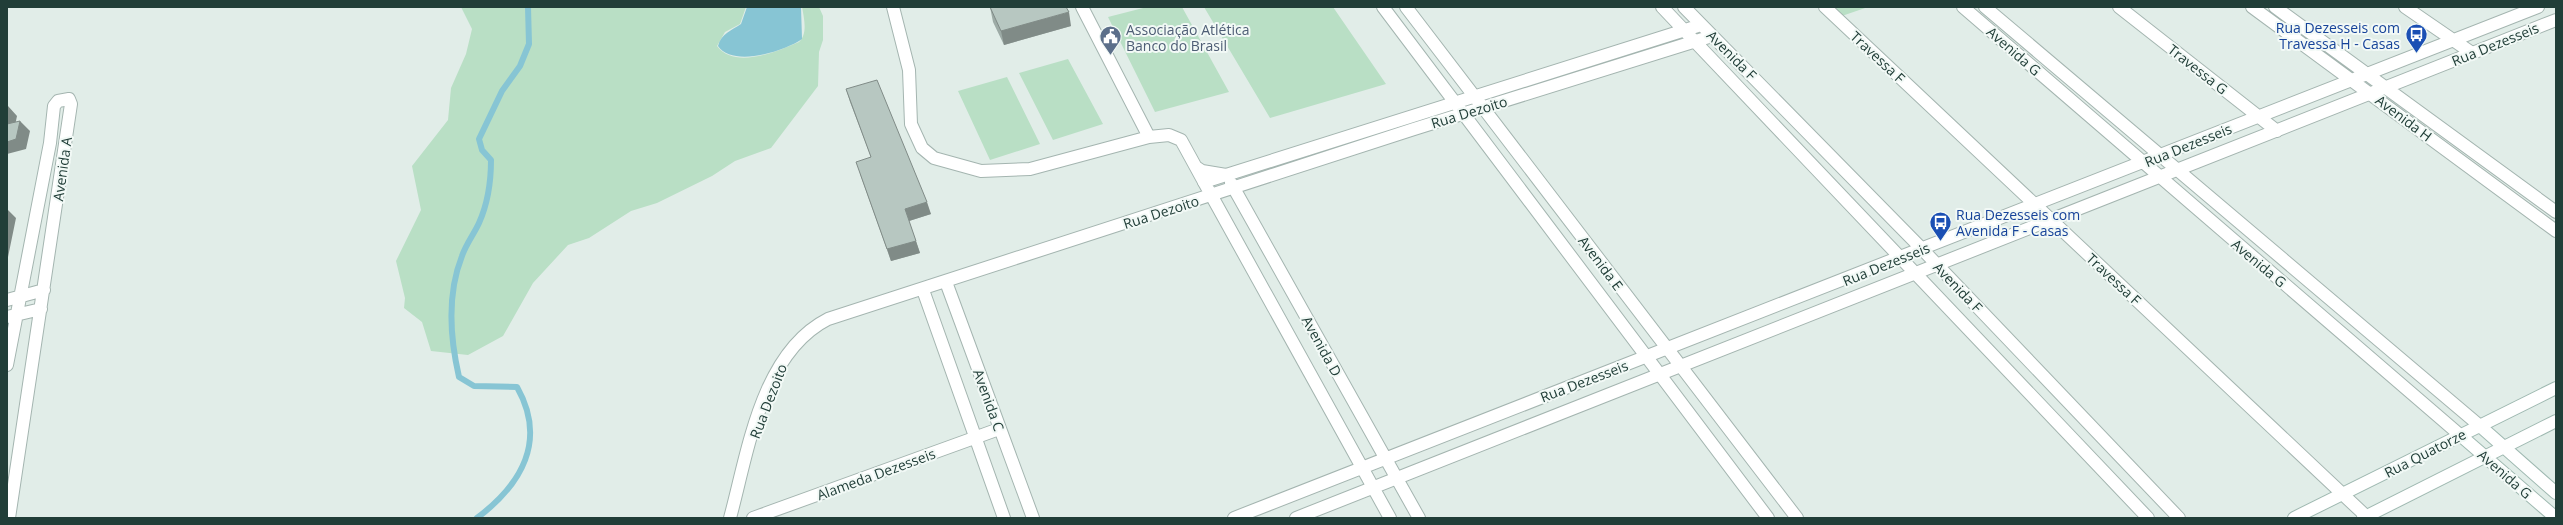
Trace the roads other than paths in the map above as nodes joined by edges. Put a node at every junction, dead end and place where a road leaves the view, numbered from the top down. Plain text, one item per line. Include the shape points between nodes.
1 (893, 7) edge
2 (1082, 7) edge
3 (1383, 7) edge
4 (1406, 7) edge
5 (1662, 7) edge
6 (1684, 7) edge
7 (1825, 7) edge
8 (1963, 7) edge
9 (1985, 7) edge
10 (2119, 7) edge
11 (2252, 7) edge
12 (2275, 7) edge
13 (2405, 7) edge
14 (2535, 7) edge
15 (2555, 21) edge
16 (1701, 25) junction
17 (1684, 30) junction
18 (1712, 36) junction
19 (2454, 40) junction
20 (1695, 41) junction
21 (2472, 53) junction
22 (2367, 74) junction
23 (2352, 80) junction
24 (2387, 87) junction
25 (2371, 93) junction
26 (1475, 97) junction
27 (1455, 103) junction
28 (1483, 108) junction
29 (1463, 114) junction
30 (2259, 117) junction
31 (2277, 131) junction
32 (1149, 137) junction
33 (2161, 155) junction
34 (2142, 163) junction
35 (1196, 167) junction
36 (2178, 171) junction
37 (1226, 175) junction
38 (2158, 178) junction
39 (1204, 182) junction
40 (1234, 188) junction
41 (1212, 195) junction
42 (2035, 205) junction
43 (2556, 212) edge
44 (2051, 220) junction
45 (2556, 231) edge
46 (2268, 246) junction
47 (1922, 249) junction
48 (2250, 256) junction
49 (1901, 258) junction
50 (1937, 266) junction
51 (1916, 274) junction
52 (946, 282) junction
53 (44, 290) junction
54 (923, 290) junction
55 (20, 296) junction
56 (7, 300) edge
57 (41, 309) junction
58 (12, 316) edge
59 (1667, 349) junction
60 (1646, 357) junction
61 (7, 365) edge
62 (1680, 367) junction
63 (1659, 375) junction
64 (2556, 388) edge
65 (2556, 421) edge
66 (2480, 426) junction
67 (999, 429) junction
68 (2460, 435) junction
69 (975, 438) junction
70 (2503, 447) junction
71 (2485, 456) junction
72 (1385, 459) junction
73 (1363, 468) junction
74 (1396, 478) junction
75 (1373, 487) junction
76 (2556, 493) edge
77 (2342, 494) junction
78 (2366, 517) edge
79 (9, 518) edge
80 (730, 518) edge
81 (753, 518) edge
82 (1004, 518) edge
83 (1034, 518) edge
84 (1234, 518) edge
85 (1296, 518) edge
86 (1390, 518) edge
87 (1419, 518) edge
88 (1768, 518) edge
89 (1797, 518) edge
90 (2148, 518) edge
91 (2179, 518) edge
92 (2294, 518) edge
93 (2556, 518) edge

1 - 32 street via 909,70 915,137 922,148 934,158 981,171 1030,169
2 - 32 street
3 - 27 street, Avenida E
4 - 26 street, Avenida E
5 - 17 street, Avenida F
6 - 16 street, Avenida F
7 - 42 street, Travessa F
8 - 34 street, Avenida G
9 - 33 street, Avenida G
10 - 30 street, Travessa G
11 - 23 street, Avenida H
12 - 22 street, Avenida H
13 - 19 street
14 - 15 street
14 - 19 street, Rua Dezesseis
15 - 21 street, Rua Dezesseis
16 - 17 street, Rua Dezoito
16 - 18 street, Avenida F
17 - 20 street, Avenida F
17 - 26 street, Rua Dezoito
18 - 20 street, Rua Dezoito
18 - 47 street, Avenida F
19 - 21 street
19 - 22 street, Rua Dezesseis
20 - 28 street, Rua Dezoito
20 - 49 street, Avenida F
21 - 24 street, Rua Dezesseis
22 - 23 street, Rua Dezesseis
22 - 24 street, Avenida H
23 - 25 street, Avenida H
23 - 30 street, Rua Dezesseis
24 - 25 street, Rua Dezesseis
24 - 43 street, Avenida H
25 - 31 street, Rua Dezesseis
25 - 45 street, Avenida H
26 - 27 street, Rua Dezoito
26 - 28 street, Avenida E
27 - 29 street, Avenida E
27 - 37 street, Rua Dezoito
28 - 29 street, Rua Dezoito
28 - 59 street, Avenida E
29 - 40 street, Rua Dezoito
29 - 60 street, Avenida E
30 - 31 street, Travessa G
30 - 33 street, Rua Dezesseis
31 - 36 street, Rua Dezesseis
32 - 35 street, Avenida D via 1169,135 1178,138
33 - 34 street, Rua Dezesseis
33 - 36 street, Avenida G
34 - 38 street, Avenida G
34 - 42 street, Rua Dezesseis
35 - 37 street via 1202,171
35 - 39 street, Avenida D
36 - 38 street, Rua Dezesseis
36 - 46 street, Avenida G
37 - 39 street, Rua Dezoito
37 - 40 street, Avenida D
38 - 44 street, Rua Dezesseis
38 - 48 street, Avenida G
39 - 41 street, Avenida D
40 - 41 street, Rua Dezoito
40 - 72 street, Avenida D
41 - 52 street, Rua Dezoito
41 - 73 street, Avenida D
42 - 44 street, Travessa F
42 - 47 street, Rua Dezesseis
44 - 50 street, Rua Dezesseis
44 - 77 street, Travessa F
46 - 48 street
46 - 66 street, Avenida G
47 - 49 street, Rua Dezesseis
47 - 50 street, Avenida F
48 - 68 street, Avenida G
49 - 51 street, Avenida F
49 - 59 street, Rua Dezesseis
50 - 51 street, Rua Dezesseis
50 - 91 street, Avenida F
51 - 62 street, Rua Dezesseis
51 - 90 street, Avenida F
52 - 54 street, Rua Dezoito
52 - 67 street, Avenida C
53 - 55 street
53 - 55 street, Avenida A via 71,104 66,98 54,106 50,143
53 - 57 street, Avenida A
54 - 69 street, Avenida C
54 - 80 street, Rua Dezoito via 828,319 814,326 797,341 776,373 767,396
55 - 56 street
55 - 58 street, Avenida A
57 - 58 street
57 - 79 street, Avenida A
58 - 61 street, Avenida A
59 - 60 street, Rua Dezesseis
59 - 62 street, Avenida E
60 - 63 street, Avenida E
60 - 72 street, Rua Dezesseis
62 - 63 street, Rua Dezesseis
62 - 89 street, Avenida E
63 - 74 street, Rua Dezesseis
63 - 88 street, Avenida E
64 - 66 street, Rua Quatorze
65 - 70 street
66 - 68 street, Rua Quatorze
66 - 70 street, Avenida G
67 - 69 street, Alameda Dezesseis
67 - 83 street, Avenida C
68 - 71 street, Avenida G
68 - 77 street, Rua Quatorze
69 - 81 street, Alameda Dezesseis
69 - 82 street, Avenida C
70 - 71 street
70 - 76 street, Avenida G
71 - 78 street
71 - 93 street, Avenida G
72 - 73 street, Rua Dezesseis
72 - 74 street, Avenida D
73 - 75 street, Avenida D
73 - 84 street, Rua Dezesseis
74 - 75 street, Rua Dezesseis
74 - 87 street, Avenida D
75 - 85 street, Rua Dezesseis
75 - 86 street, Avenida D
77 - 78 street, Travessa F
77 - 92 street, Rua Quatorze

